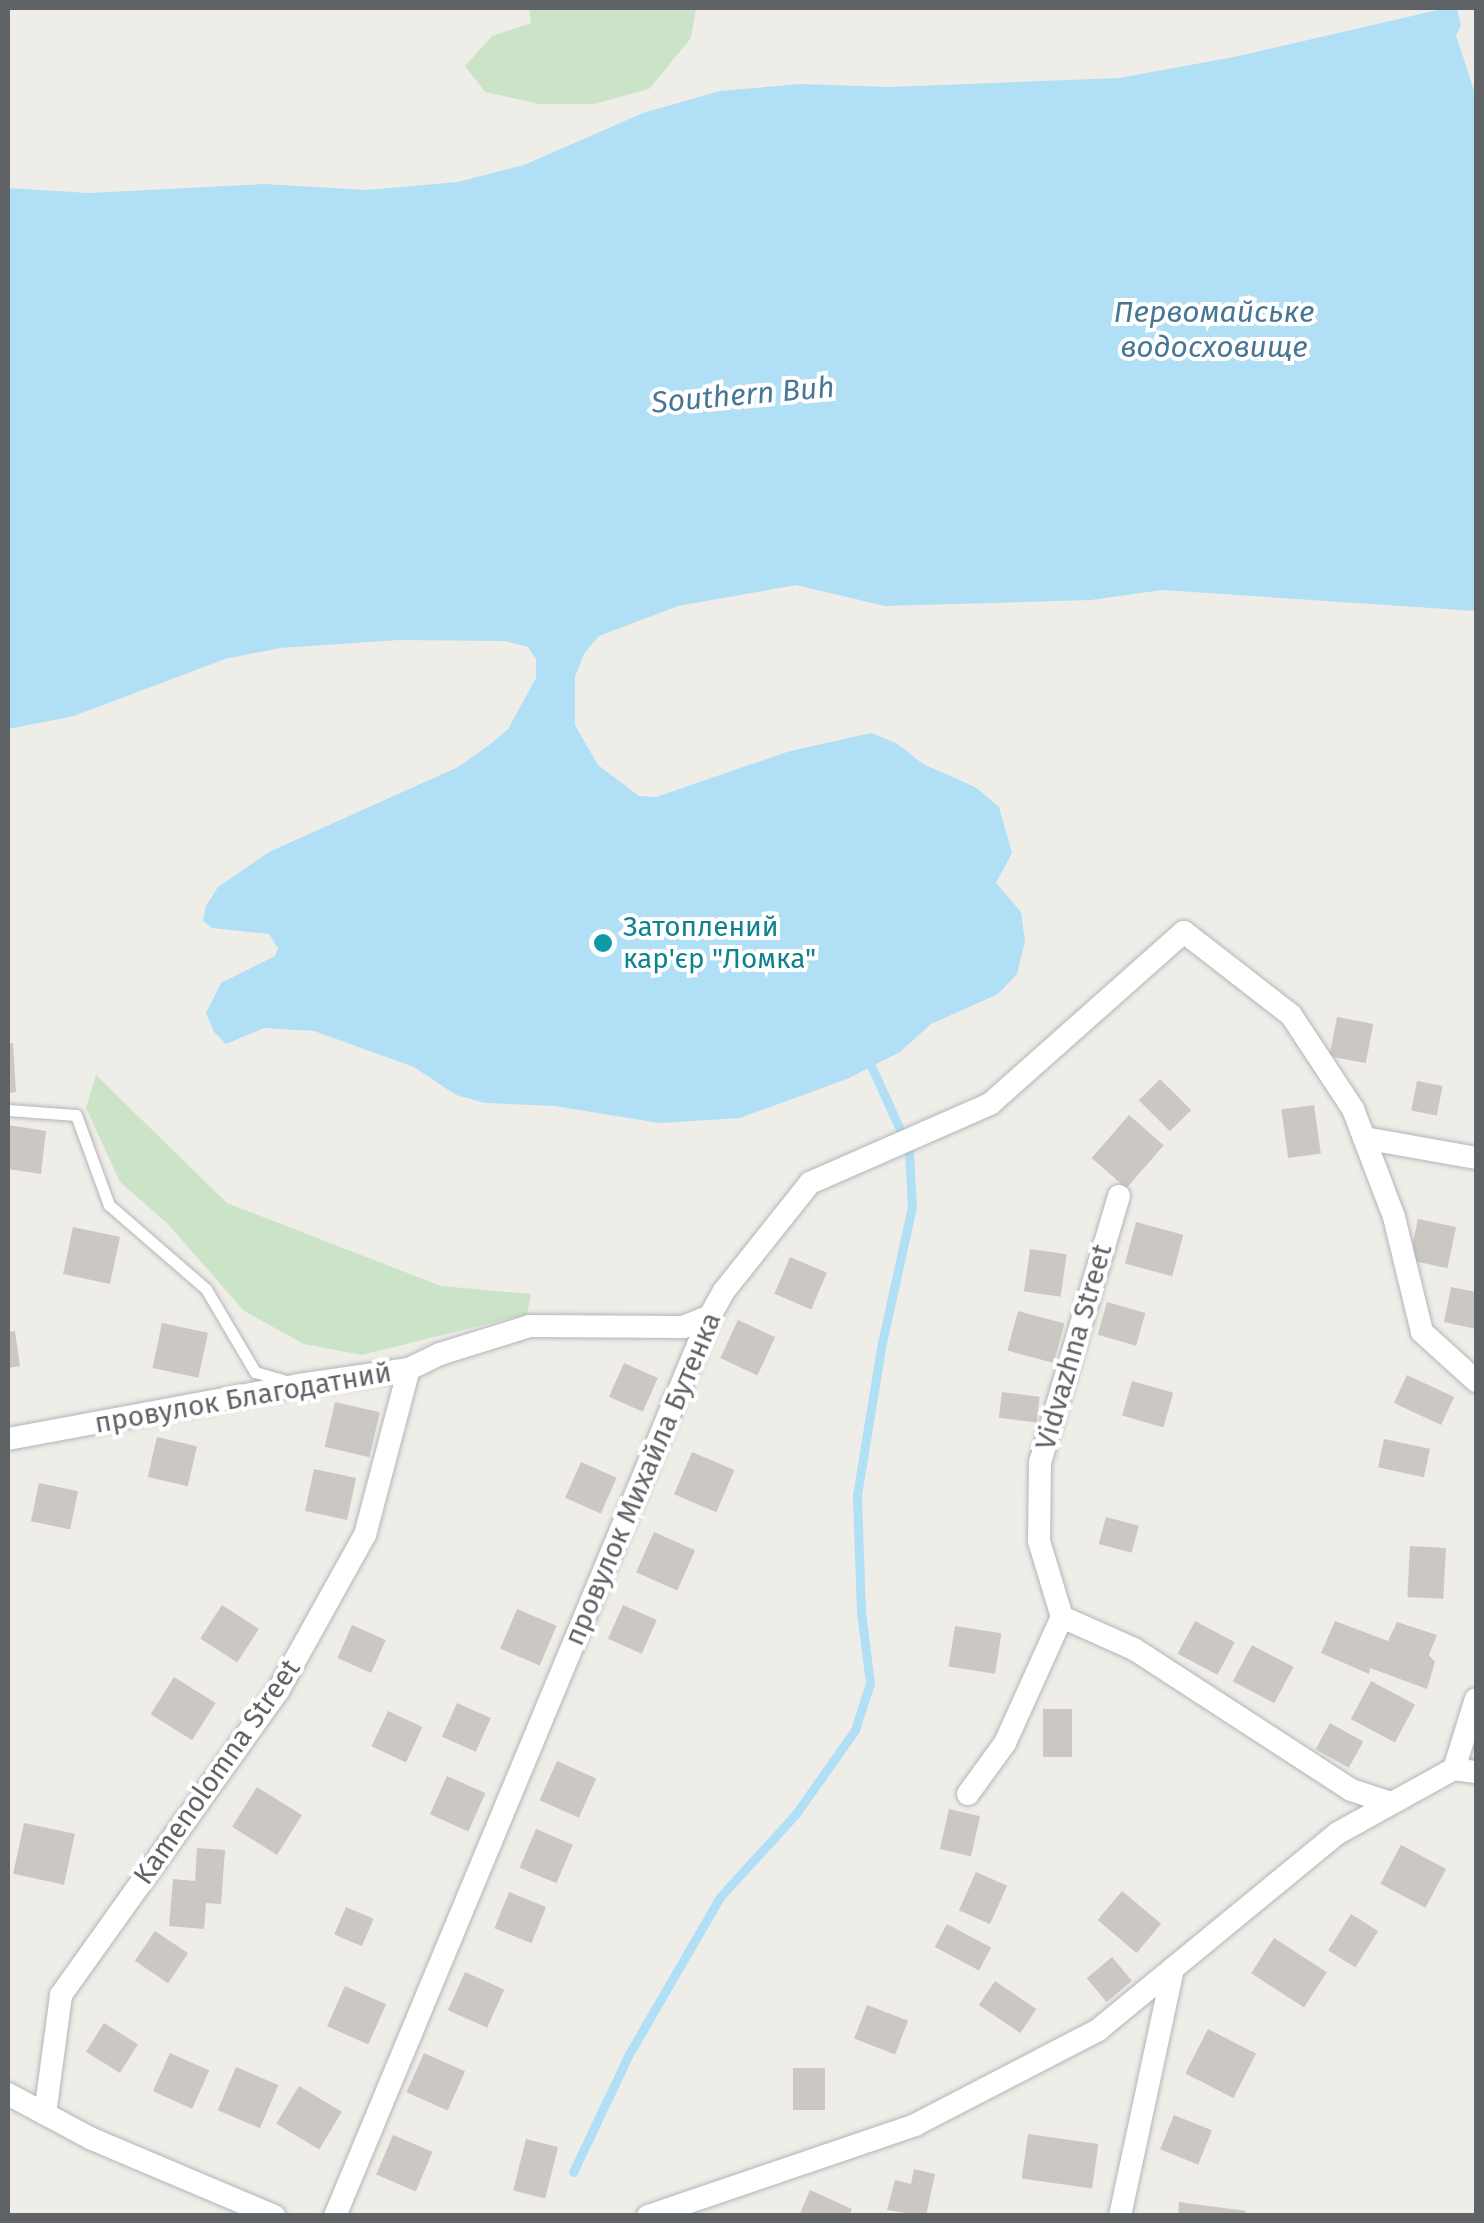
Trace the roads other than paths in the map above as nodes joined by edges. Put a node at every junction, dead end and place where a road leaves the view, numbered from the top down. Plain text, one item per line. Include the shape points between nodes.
1 (8, 1110) edge
2 (1364, 1138) junction
3 (1476, 1158) edge
4 (1119, 1196) dead end
5 (710, 1316) junction
6 (409, 1370) junction
7 (1476, 1381) edge
8 (299, 1385) junction
9 (8, 1439) edge
10 (1062, 1616) junction
11 (1476, 1699) edge
12 (1465, 1770) edge
13 (968, 1794) dead end
14 (1391, 1804) junction
15 (1173, 1969) junction
16 (8, 2094) edge
17 (45, 2114) junction
18 (658, 2213) edge
19 (274, 2216) edge
20 (335, 2216) edge
21 (1120, 2216) edge

1 - 8 lane via 76,1116 109,1205 206,1288 255,1372
2 - 3 street
2 - 5 street, провулок Михайла Бутенка via 1353,1109 1291,1015 1184,932 990,1104 810,1183
2 - 7 street via 1394,1216 1422,1332
4 - 10 street, Vidvazhna Street via 1040,1462 1039,1541
5 - 6 street, провулок Благодатний via 683,1326 530,1326
5 - 20 street, провулок Михайла Бутенка
6 - 8 street, провулок Благодатний
6 - 17 street, Kamenolomna Street via 365,1536 278,1691 60,1995
8 - 9 street, провулок Благодатний
10 - 13 street via 1005,1744
10 - 14 street via 1134,1649 1351,1790
11 - 12 street
12 - 14 street
14 - 15 street via 1338,1833
15 - 18 street via 1098,2030 915,2125
15 - 21 street
16 - 17 street
17 - 19 street

